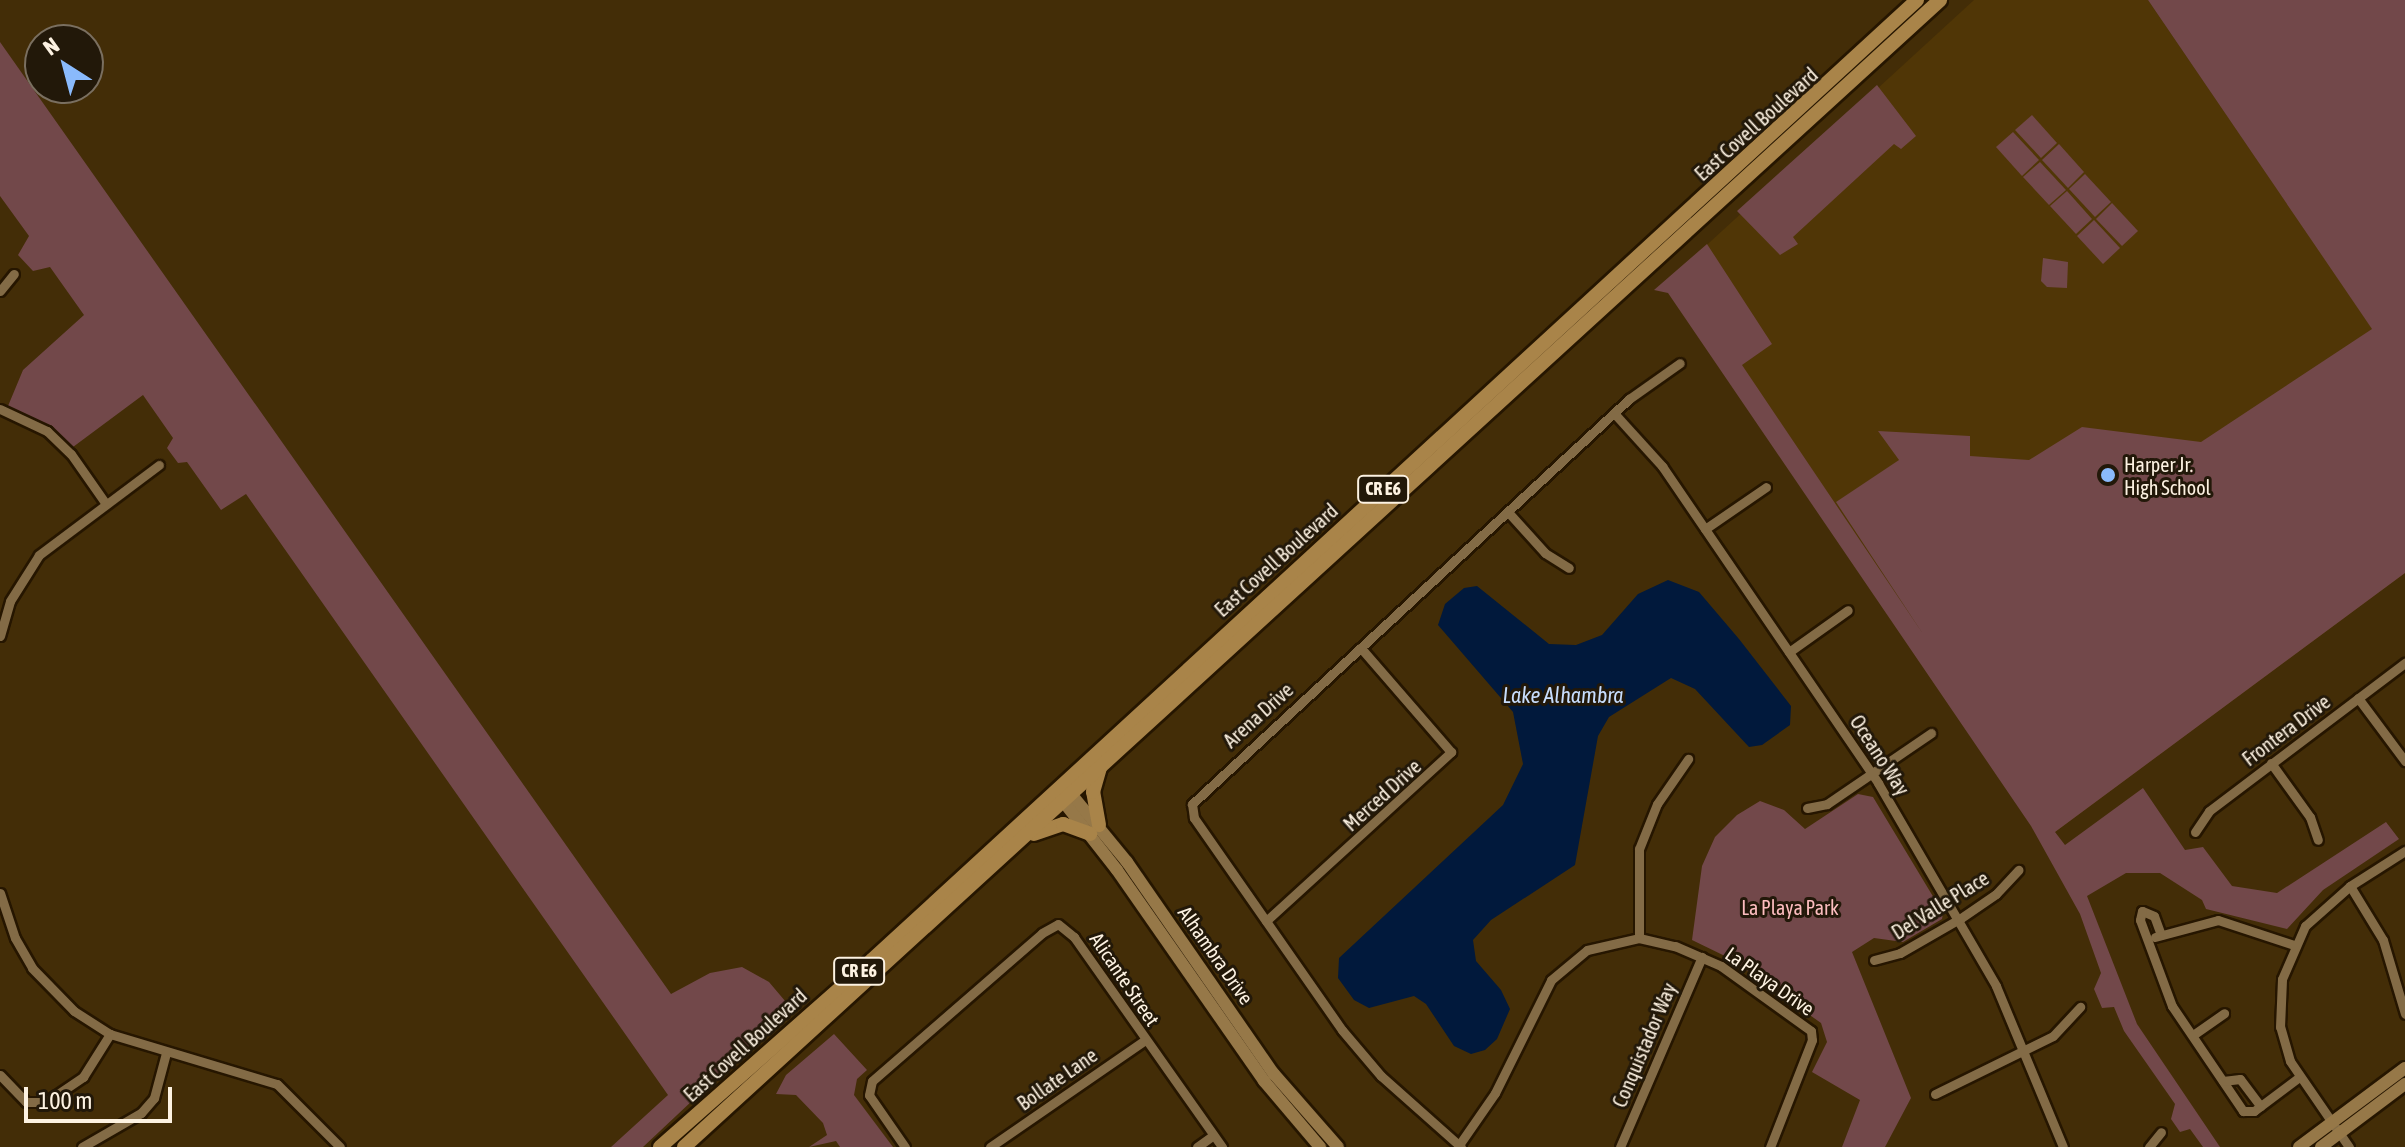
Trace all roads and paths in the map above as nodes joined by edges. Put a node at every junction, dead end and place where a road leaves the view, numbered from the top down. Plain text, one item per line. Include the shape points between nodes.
1 (1917, 0) edge
2 (1940, 0) edge
3 (14, 274) dead end
4 (0, 291) edge
5 (1680, 363) dead end
6 (0, 409) edge
7 (1614, 413) junction
8 (159, 465) dead end
9 (1766, 487) dead end
10 (106, 504) junction
11 (1508, 512) junction
12 (1705, 529) junction
13 (1569, 568) dead end
14 (1848, 610) dead end
15 (0, 636) edge
16 (1361, 648) junction
17 (1789, 652) junction
18 (2405, 663) edge
19 (2358, 698) junction
20 (1931, 733) dead end
21 (1688, 759) dead end
22 (2405, 761) edge
23 (2271, 763) junction
24 (1100, 768) junction
25 (1873, 774) junction
26 (1063, 793) junction
27 (1807, 808) dead end
28 (1094, 829) junction
29 (2195, 832) dead end
30 (1023, 839) junction
31 (2318, 840) dead end
32 (2405, 851) edge
33 (2018, 870) dead end
34 (2350, 886) junction
35 (0, 893) edge
36 (1961, 918) junction
37 (1266, 921) junction
38 (2161, 935) junction
39 (1639, 938) junction
40 (2148, 940) junction
41 (2294, 945) junction
42 (1702, 957) junction
43 (1874, 960) dead end
44 (2080, 1007) dead end
45 (2224, 1013) dead end
46 (2405, 1014) edge
47 (110, 1034) junction
48 (2193, 1035) junction
49 (1145, 1040) junction
50 (2020, 1052) junction
51 (166, 1053) junction
52 (2405, 1068) edge
53 (0, 1075) edge
54 (2298, 1078) junction
55 (2223, 1081) junction
56 (2405, 1084) edge
57 (1935, 1094) dead end
58 (2260, 1106) junction
59 (2334, 1129) junction
60 (2161, 1132) dead end
61 (1212, 1136) junction
62 (1317, 1142) edge
63 (1460, 1146) edge
64 (82, 1147) edge
65 (340, 1147) edge
66 (660, 1147) edge
67 (684, 1147) edge
68 (905, 1147) edge
69 (990, 1147) edge
70 (1197, 1147) edge
71 (1222, 1147) edge
72 (1338, 1147) edge
73 (1620, 1147) edge
74 (1770, 1147) edge
75 (2063, 1147) edge
76 (2149, 1147) edge
77 (2299, 1147) edge
78 (2321, 1147) edge
79 (2349, 1147) edge

1 - 26 main road, East Covell Boulevard / CR E6
2 - 24 main road, East Covell Boulevard / CR E6
3 - 4 street
5 - 7 street, Arena Drive
6 - 10 street via 47,431 71,454
7 - 11 street, Arena Drive
7 - 12 street, Oceano Way via 1662,466
8 - 10 street
9 - 12 street
10 - 15 street via 39,555 10,601
11 - 13 street via 1545,553
11 - 16 street, Arena Drive
12 - 17 street, Oceano Way
14 - 17 street
16 - 37 street, Arena Drive via 1192,804 1194,818
16 - 37 street, Merced Drive via 1451,752
17 - 25 street, Oceano Way
18 - 19 street, Frontera Drive
19 - 22 street
19 - 23 street, Frontera Drive
20 - 25 street
21 - 39 street via 1657,804 1642,839
23 - 29 street, Frontera Drive via 2209,811
23 - 31 street via 2310,817
24 - 26 main road, East Covell Boulevard / CR E6
24 - 28 main road via 1093,792
25 - 27 street via 1827,804
25 - 36 street, Oceano Way
26 - 28 main road, Alhambra Drive
26 - 30 main road, East Covell Boulevard / CR E6
26 - 66 main road, East Covell Boulevard / CR E6
28 - 30 main road via 1063,824
28 - 62 main road, Alhambra Drive via 1264,1081
30 - 67 main road, East Covell Boulevard / CR E6
32 - 34 street
33 - 36 street, Del Valle Place via 1996,894
34 - 41 street via 2305,926
34 - 46 street via 2383,940
35 - 47 street via 32,968 74,1011
36 - 43 street, Del Valle Place via 1900,953
36 - 50 street, Oceano Way via 1996,986
37 - 63 street, Arena Drive via 1381,1076
38 - 40 street
38 - 40 street via 2154,916 2142,911
38 - 41 street via 2218,920
39 - 42 street, La Playa Drive
39 - 63 street, La Playa Drive via 1587,950 1551,980 1495,1093
40 - 48 street via 2172,1006
41 - 54 street via 2282,979 2279,1014
42 - 73 street, Conquistador Way
42 - 74 street, La Playa Drive via 1811,1031
44 - 50 street via 2053,1036
45 - 48 street
47 - 51 street
47 - 53 street via 83,1077 46,1102 26,1102
48 - 55 street
49 - 61 street, Alicante Street
49 - 68 street, Alicante Street via 1074,937 1058,924 868,1088
49 - 69 street, Bollate Lane
50 - 57 street
50 - 75 street, Oceano Way
51 - 64 street via 154,1098 141,1113
51 - 65 street via 256,1073 277,1084
52 - 59 main road
54 - 58 street
54 - 59 street
55 - 58 street via 2240,1079
55 - 58 street via 2243,1111
56 - 59 main road
59 - 77 main road
59 - 78 main road
59 - 79 street
60 - 76 street
61 - 70 street
61 - 71 street, Alicante Street
62 - 72 main road, Alhambra Drive

